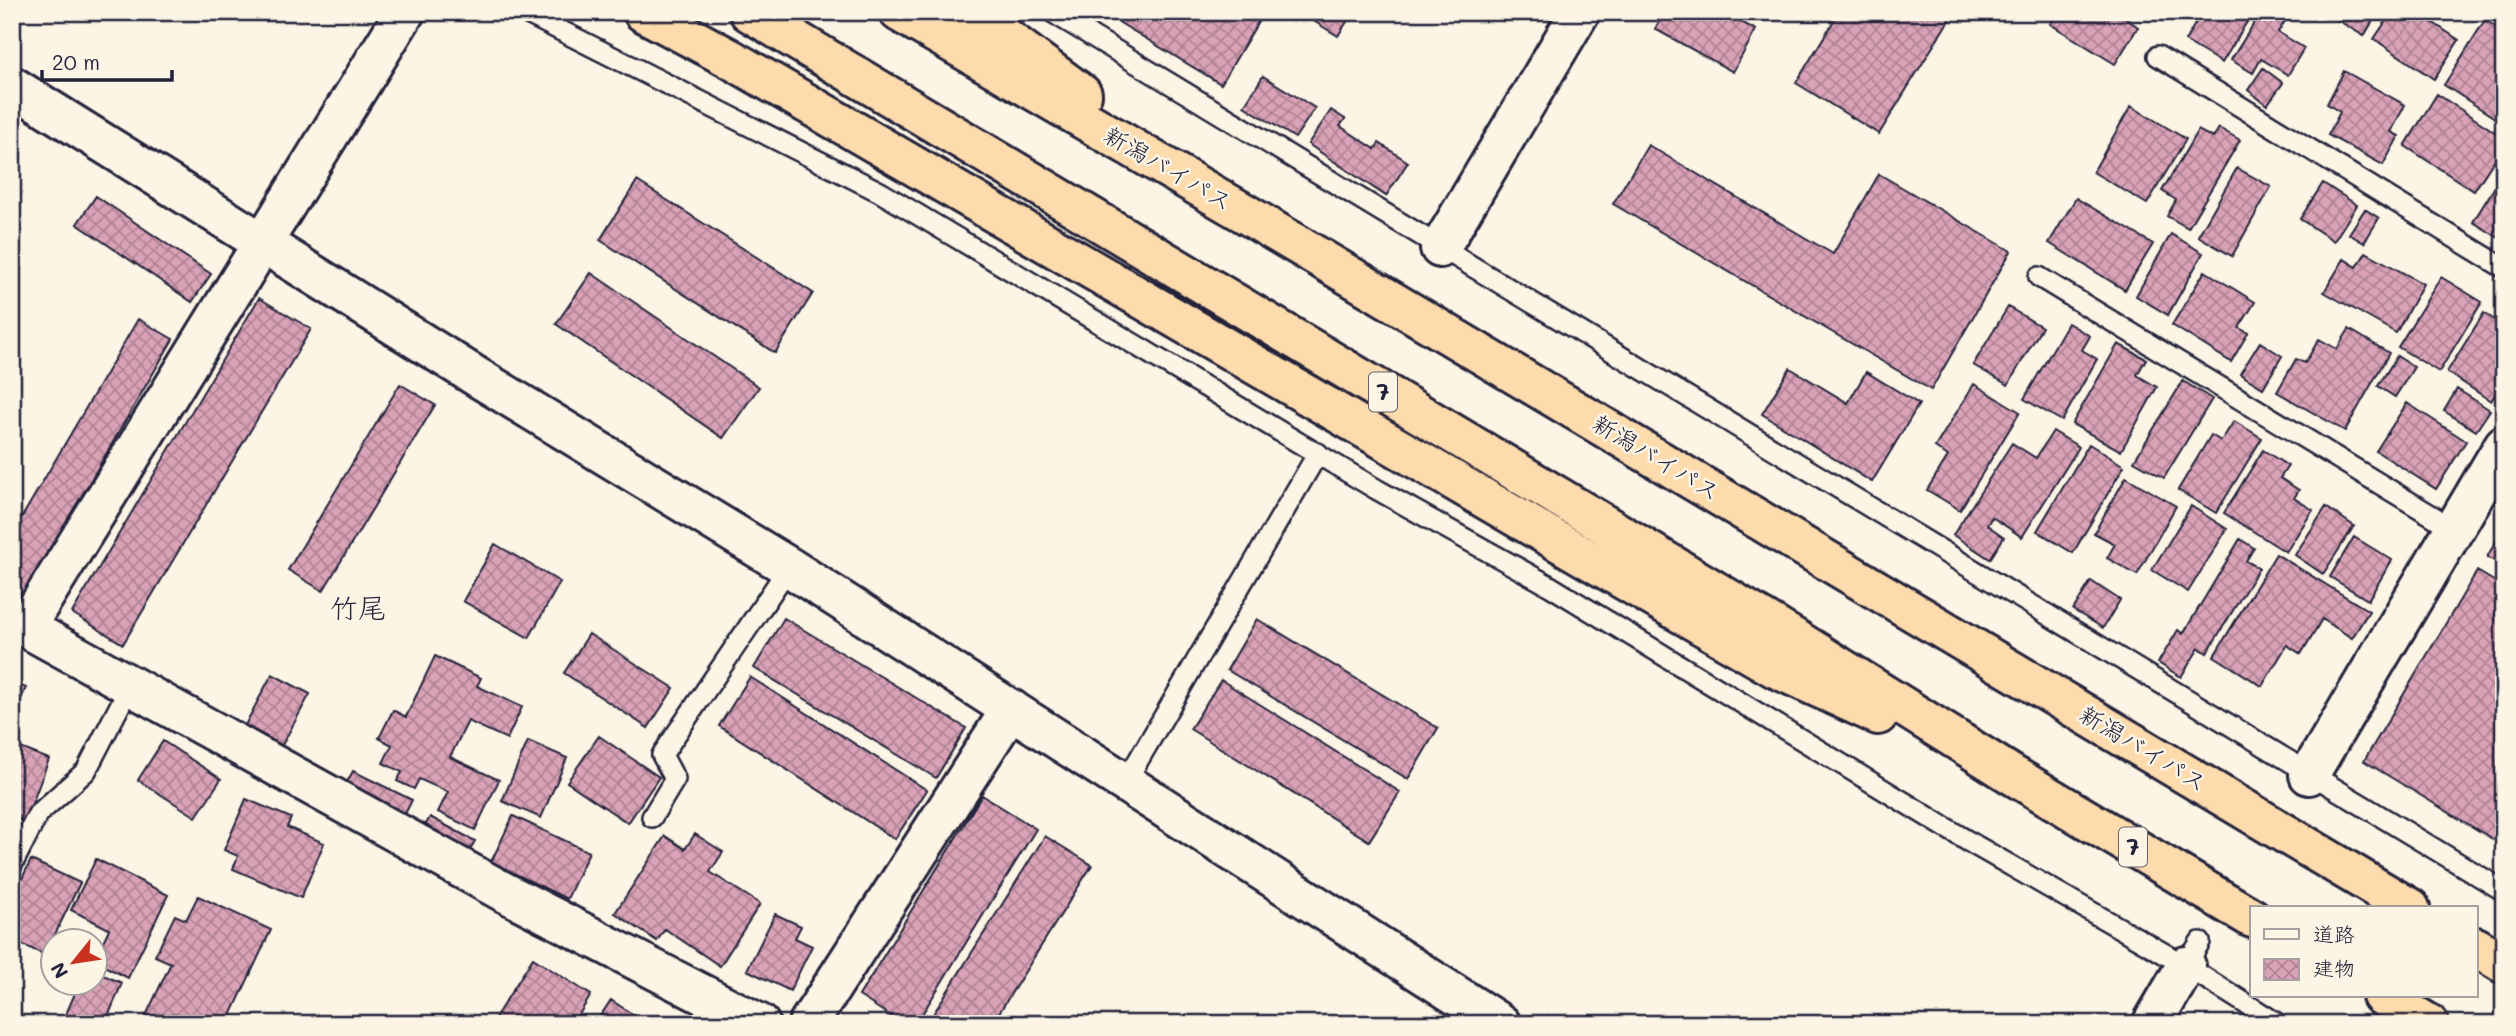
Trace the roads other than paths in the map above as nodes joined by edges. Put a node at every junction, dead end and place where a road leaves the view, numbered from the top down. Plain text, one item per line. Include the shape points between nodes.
1 (405, 12) edge
2 (524, 12) edge
3 (643, 12) edge
4 (749, 12) edge
5 (899, 12) edge
6 (971, 12) edge
7 (1052, 12) edge
8 (1580, 12) edge
9 (2158, 56) dead end
10 (12, 86) edge
11 (1246, 214) junction
12 (264, 242) junction
13 (1440, 248) junction
14 (2504, 268) edge
15 (2039, 276) dead end
16 (2504, 445) edge
17 (1318, 453) junction
18 (2454, 529) junction
19 (789, 567) junction
20 (19, 624) edge
21 (130, 686) junction
22 (1011, 709) junction
23 (2014, 776) junction
24 (1125, 783) junction
25 (2304, 783) junction
26 (652, 817) dead end
27 (12, 865) edge
28 (2504, 891) edge
29 (2407, 906) edge
30 (2250, 917) edge
31 (2478, 948) edge
32 (2193, 954) junction
33 (2504, 964) edge
34 (2385, 998) edge
35 (760, 1024) edge
36 (808, 1024) edge
37 (1501, 1024) edge
38 (2152, 1024) edge
39 (2278, 1024) edge
40 (2429, 1024) edge

1 - 12 street
2 - 17 lane via 880,192
3 - 23 highway via 1775,668
4 - 23 highway, 7 via 1794,638
5 - 11 highway, 新潟バイパス
6 - 11 highway
7 - 13 lane
8 - 13 street
9 - 14 lane
10 - 12 street
11 - 29 highway, 新潟バイパス
12 - 19 street
12 - 20 street
13 - 25 lane
15 - 18 lane
16 - 18 street
17 - 24 lane
17 - 32 lane via 1550,586 1966,840
18 - 25 street
19 - 22 street
19 - 26 lane via 662,755 675,779
20 - 21 street
21 - 27 lane via 86,771 38,814
21 - 35 street via 504,892
22 - 24 street
22 - 36 street
23 - 30 highway, 7
24 - 37 street
25 - 28 lane
31 - 33 highway
32 - 38 street
32 - 39 lane
34 - 40 highway

